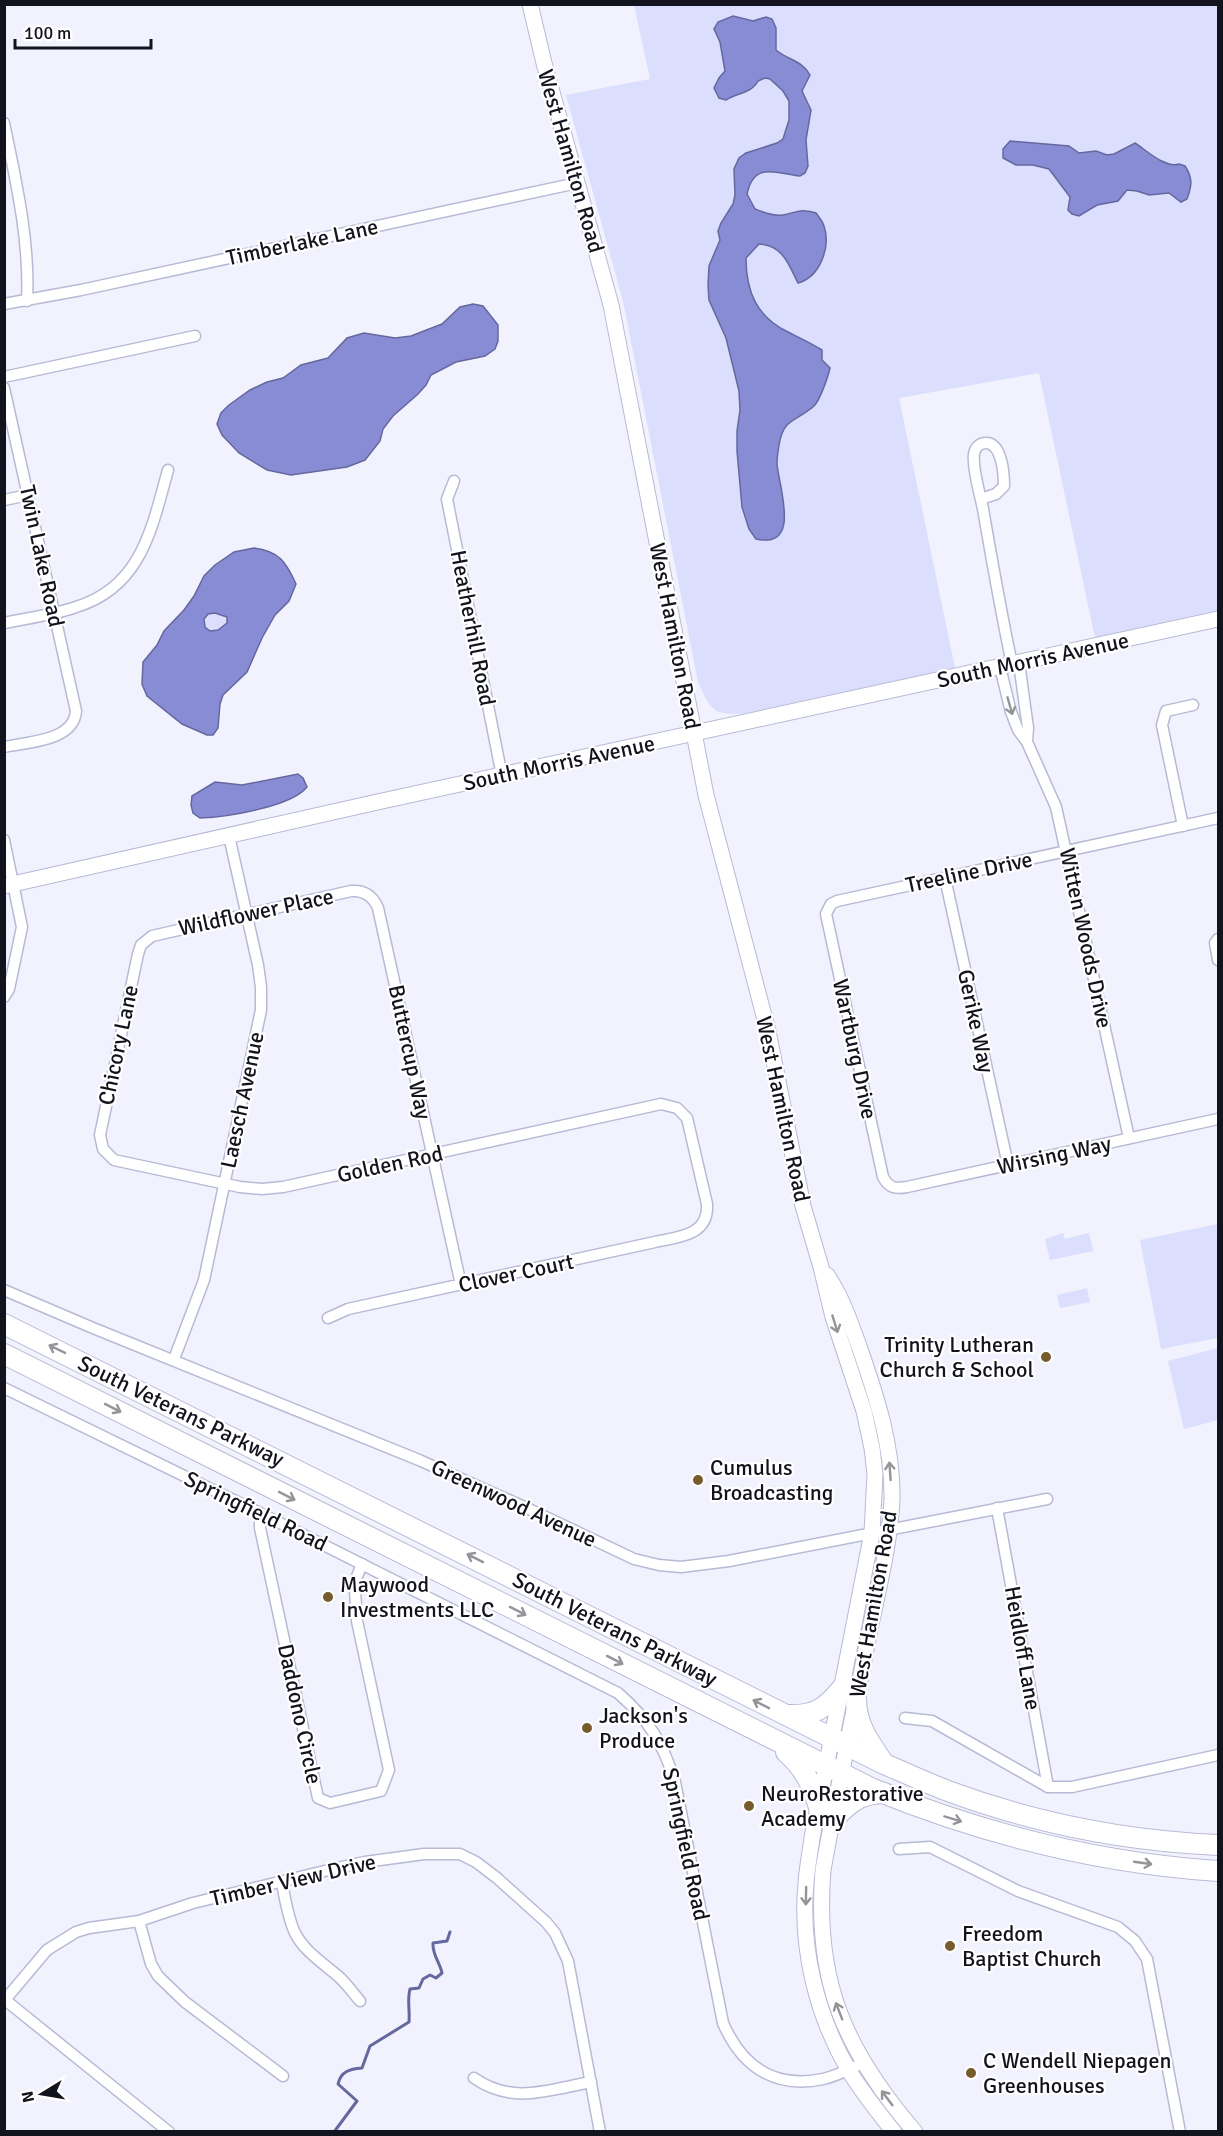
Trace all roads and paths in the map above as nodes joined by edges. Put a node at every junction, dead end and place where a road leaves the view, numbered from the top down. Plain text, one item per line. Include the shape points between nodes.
1 (530, 4) edge
2 (4, 123) edge
3 (578, 183) junction
4 (27, 300) junction
5 (4, 304) edge
6 (195, 336) dead end
7 (4, 377) edge
8 (4, 388) edge
9 (168, 470) dead end
10 (454, 481) dead end
11 (28, 495) junction
12 (981, 499) junction
13 (4, 500) edge
14 (55, 612) junction
15 (1218, 619) edge
16 (4, 623) edge
17 (1010, 665) junction
18 (1193, 705) dead end
19 (694, 734) junction
20 (1027, 742) junction
21 (4, 747) edge
22 (502, 776) junction
23 (1218, 818) edge
24 (1183, 826) junction
25 (229, 836) junction
26 (4, 840) edge
27 (1067, 851) junction
28 (945, 878) junction
29 (9, 885) edge
30 (368, 894) joint
31 (828, 909) joint
32 (247, 914) junction
33 (1218, 939) edge
34 (146, 940) joint
35 (1218, 960) edge
36 (4, 997) edge
37 (1218, 1119) edge
38 (1129, 1138) junction
39 (104, 1151) joint
40 (433, 1155) junction
41 (1008, 1165) junction
42 (225, 1184) junction
43 (890, 1187) joint
44 (702, 1225) joint
45 (821, 1267) junction
46 (461, 1285) junction
47 (4, 1290) edge
48 (328, 1318) dead end
49 (4, 1324) edge
50 (4, 1354) edge
51 (174, 1359) junction
52 (4, 1388) edge
53 (1047, 1498) dead end
54 (998, 1508) junction
55 (260, 1513) junction
56 (889, 1529) junction
57 (872, 1533) junction
58 (362, 1564) junction
59 (849, 1693) junction
60 (784, 1715) junction
61 (905, 1718) dead end
62 (773, 1740) junction
63 (840, 1742) junction
64 (1218, 1755) edge
65 (884, 1764) junction
66 (834, 1770) junction
67 (1048, 1787) junction
68 (885, 1793) junction
69 (819, 1807) junction
70 (831, 1822) junction
71 (1218, 1845) edge
72 (899, 1849) dead end
73 (1218, 1871) edge
74 (282, 1883) junction
75 (139, 1921) junction
76 (5, 2000) edge
77 (360, 2001) dead end
78 (856, 2066) junction
79 (283, 2076) dead end
80 (474, 2078) dead end
81 (591, 2082) junction
82 (169, 2132) edge
83 (600, 2132) edge
84 (894, 2132) edge
85 (915, 2132) edge
86 (1180, 2132) edge

1 - 3 main road, West Hamilton Road
2 - 4 street via 26,239
3 - 4 street, Timberlake Lane
3 - 19 main road, West Hamilton Road via 611,305
4 - 5 street, Timberlake Lane
6 - 7 street
8 - 11 street, Twin Lake Road
9 - 14 street via 146,543 131,569 98,597
10 - 22 street, Heatherhill Road via 447,500
11 - 13 street
11 - 14 street, Twin Lake Road
12 - 12 street via 974,452 987,442 998,452 1004,486 996,494
12 - 17 street
14 - 16 street
14 - 21 street, Twin Lake Road via 76,711 72,724 59,735
15 - 17 main road, South Morris Avenue
17 - 19 main road, South Morris Avenue
17 - 20 street, Witten Woods Drive via 1028,728
17 -> 20 street, Witten Woods Drive via 1011,712
18 - 24 street via 1166,711 1162,725
19 - 22 main road, South Morris Avenue
19 - 45 main road, West Hamilton Road via 768,1031 803,1206
20 - 27 street, Witten Woods Drive via 1056,807
22 - 25 main road, South Morris Avenue
23 - 24 street, Treeline Drive
24 - 27 street, Treeline Drive
25 - 29 main road, South Morris Avenue
25 - 32 street, Laesch Avenue
26 - 29 street
27 - 28 street, Treeline Drive
27 - 38 street, Witten Woods Drive
28 - 31 street, Treeline Drive via 837,901
28 - 41 street, Gerike Way
29 - 36 street via 21,916 21,933
30 - 32 street, Wildflower Place via 351,891
30 - 40 street, Buttercup Way via 378,908
31 - 43 street, Wartburg Drive via 883,1177
32 - 34 street, Wildflower Place via 156,934
32 - 42 street, Laesch Avenue via 260,976 261,1010
33 - 35 street
34 - 39 street, Chicory Lane via 138,954 104,1114 100,1135
37 - 38 street, Wirsing Way
38 - 41 street, Wirsing Way
39 - 42 street, Golden Rod via 114,1160
40 - 42 street, Golden Rod via 284,1187
40 - 44 street, Golden Rod via 661,1104 677,1108 688,1122 702,1181 708,1212
40 - 46 street, Buttercup Way
41 - 43 street, Wirsing Way via 898,1189
42 - 51 street, Laesch Avenue via 204,1280
44 - 46 street, Clover Court via 692,1234
56 -> 45 main road, West Hamilton Road via 891,1477 884,1424 841,1296
45 -> 57 main road, West Hamilton Road via 872,1448
46 - 48 street, Clover Court via 348,1309
47 - 51 street, Greenwood Avenue
60 -> 49 highway, South Veterans Parkway
50 -> 62 highway, South Veterans Parkway
51 - 57 street, Greenwood Avenue via 420,1460 645,1562 681,1567 704,1565
52 - 55 street, Springfield Road
53 - 54 street, Greenwood Avenue
54 - 56 street, Greenwood Avenue
54 - 67 street, Heidloff Lane
55 - 58 street, Springfield Road
55 - 58 street, Daddono Circle via 318,1798 330,1803 381,1791 389,1770 357,1622 356,1579
56 - 57 street, Greenwood Avenue
56 - 59 main road, West Hamilton Road
57 - 59 main road, West Hamilton Road
58 - 78 street, Springfield Road via 588,1677 618,1693 638,1711 667,1756 675,1782 717,2000 728,2034 750,2064 777,2078 822,2079
59 - 60 highway via 814,1713
59 - 63 main road, West Hamilton Road
59 - 65 highway via 866,1737
60 - 63 highway, South Veterans Parkway
61 - 67 street via 932,1721
62 - 66 highway, South Veterans Parkway
62 - 69 highway via 808,1776
63 - 65 highway, South Veterans Parkway
63 - 66 main road, West Hamilton Road
64 - 67 street via 1072,1787
65 - 71 highway, South Veterans Parkway via 950,1791 1059,1823 1142,1838
66 - 68 highway, South Veterans Parkway
66 - 69 main road
66 - 70 main road
68 - 70 highway via 861,1796
68 -> 73 highway, South Veterans Parkway via 937,1814 1035,1843 1105,1858
69 -> 78 main road via 806,1884 806,1938 817,1995 834,2041
78 -> 70 main road via 823,1946 821,1895
72 - 86 street via 930,1847 1018,1890 1118,1927 1135,1941 1147,1959
74 - 75 street, Timber View Drive via 193,1903
74 - 77 street via 300,1941
74 - 81 street, Timber View Drive via 364,1862 424,1854 460,1854 477,1862 555,1933 568,1961
75 - 76 street, Timber View Drive via 89,1928 68,1936 39,1958
75 - 79 street via 151,1964 170,1989
76 - 82 street
78 - 84 main road
85 -> 78 main road
80 - 81 street via 500,2092 517,2094
81 - 83 street, Timber View Drive

